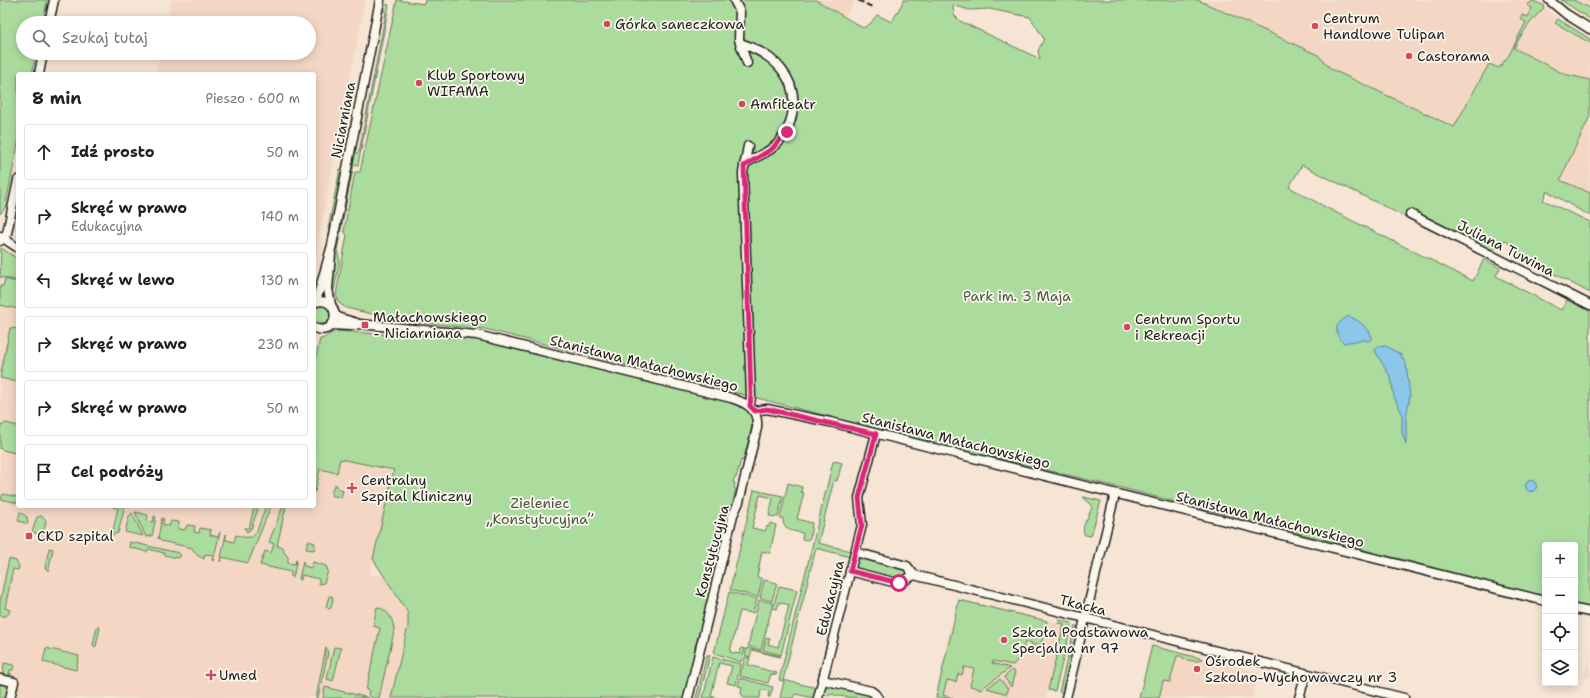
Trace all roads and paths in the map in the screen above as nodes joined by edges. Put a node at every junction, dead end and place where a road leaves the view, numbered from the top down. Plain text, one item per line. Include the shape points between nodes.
1 (54, 0) edge
2 (380, 0) edge
3 (734, 0) edge
4 (1549, 0) edge
5 (51, 16) edge
6 (1590, 29) edge
7 (740, 43) junction
8 (42, 60) edge
9 (747, 63) dead end
10 (39, 72) edge
11 (748, 146) dead end
12 (744, 166) junction
13 (16, 190) edge
14 (1410, 214) dead end
15 (1, 238) edge
16 (332, 245) junction
17 (16, 247) edge
18 (316, 299) edge
19 (316, 302) edge
20 (331, 305) junction
21 (1590, 305) edge
22 (335, 315) junction
23 (359, 324) junction
24 (331, 326) junction
25 (316, 331) edge
26 (752, 409) junction
27 (876, 434) junction
28 (1115, 494) junction
29 (855, 552) junction
30 (850, 571) junction
31 (914, 575) junction
32 (1542, 600) edge
33 (1578, 609) edge
34 (1590, 612) edge
35 (1085, 619) junction
36 (1306, 674) junction
37 (0, 679) edge
38 (823, 680) junction
39 (10, 698) edge
40 (688, 698) edge
41 (818, 698) edge
42 (878, 698) edge
43 (1066, 698) edge
44 (1299, 698) edge
45 (1404, 698) edge

1 - 5 street
2 - 16 street, Niciarniana
3 - 7 street via 740,12
4 - 6 street
7 - 9 street
7 - 12 street via 773,61 789,79 794,95 792,117 784,136 772,149
8 - 10 street
11 - 12 street, Konstytucyjna
12 - 26 street, Konstytucyjna
13 - 15 street via 7,233
14 - 21 street, Juliana Tuwima
15 - 17 street
16 - 18 street, Niciarniana
16 - 20 street, Niciarniana via 328,289
19 - 20 street
20 - 22 street, Niciarniana
22 - 23 street, Stanisława Małachowskiego
22 - 24 street
23 - 24 street, Stanisława Małachowskiego
23 - 26 street, Stanisława Małachowskiego via 477,335 731,398
24 - 25 street, Stanisława Małachowskiego
26 - 27 street, Stanisława Małachowskiego via 767,409
26 - 40 street, Konstytucyjna via 758,420 757,428
27 - 28 street, Stanisława Małachowskiego
27 - 29 street, Edukacyjna via 859,498 862,525
28 - 32 street, Stanisława Małachowskiego
28 - 35 street
29 - 30 street, Edukacyjna
29 - 31 street, Tkacka via 907,566
30 - 31 street via 897,583
30 - 38 street, Edukacyjna
31 - 35 street, Tkacka
33 - 34 street
35 - 36 street, Tkacka
35 - 43 street
36 - 44 street
36 - 45 street, Tkacka
37 - 39 street via 14,682
38 - 41 street, Edukacyjna
38 - 42 street via 871,691

